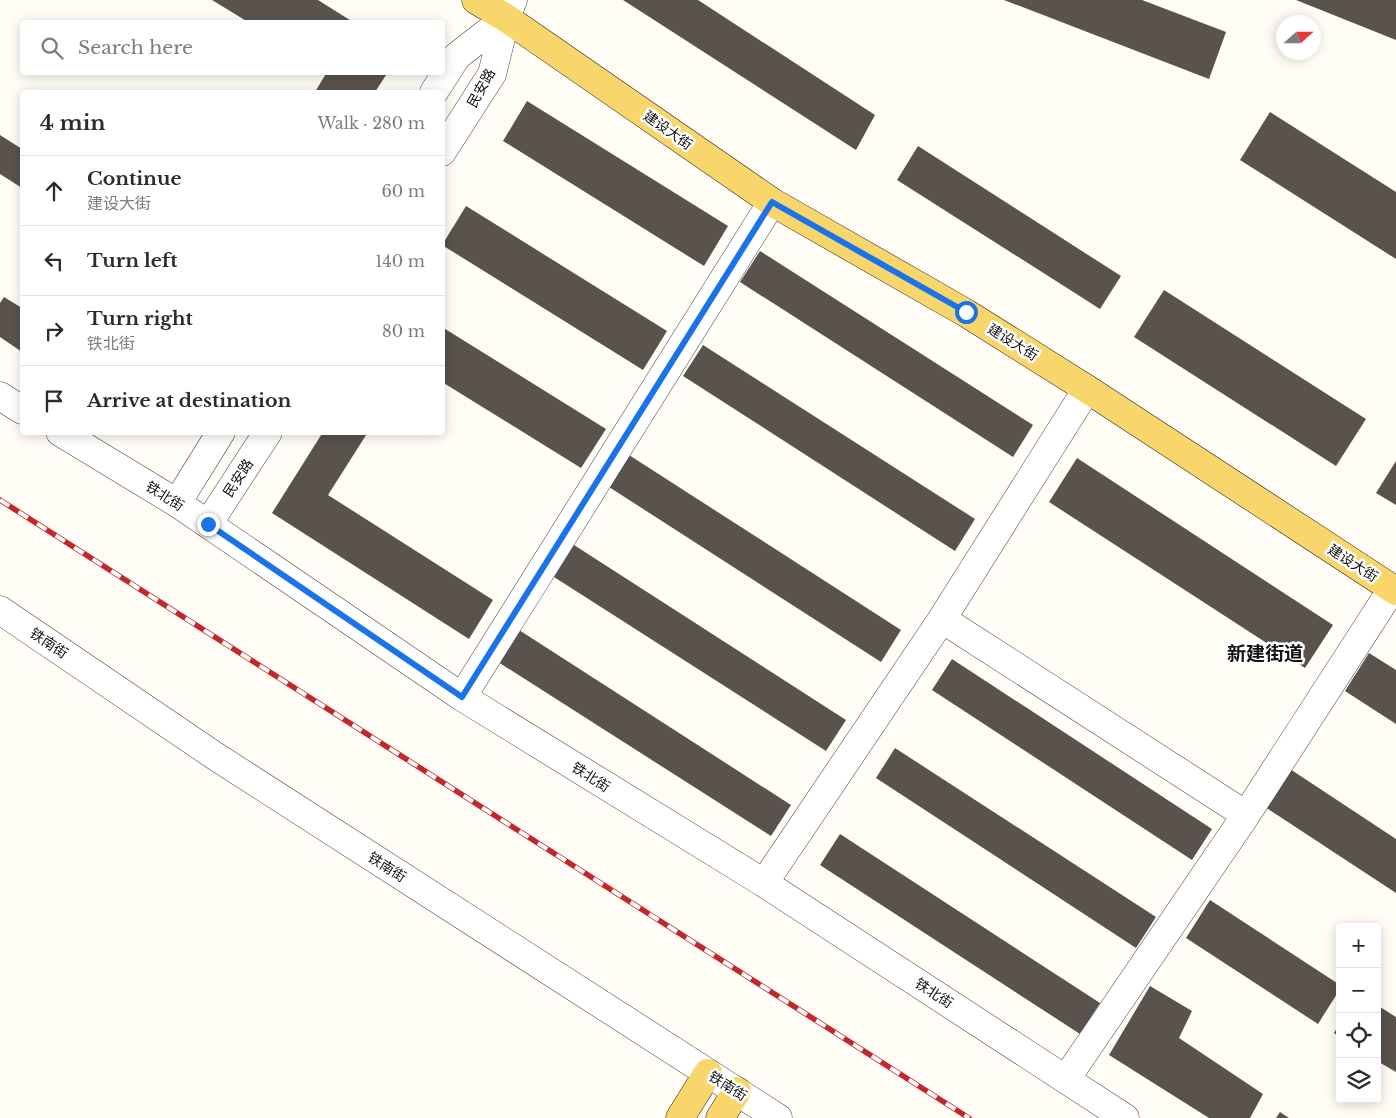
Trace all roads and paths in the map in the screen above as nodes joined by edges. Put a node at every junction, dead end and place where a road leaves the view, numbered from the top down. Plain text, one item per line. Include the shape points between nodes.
1 (476, 0) edge
2 (510, 9) edge
3 (445, 75) edge
4 (445, 75) edge
5 (435, 90) edge
6 (445, 147) edge
7 (772, 202) junction
8 (1087, 389) junction
9 (0, 396) edge
10 (20, 409) edge
11 (65, 435) edge
12 (219, 435) edge
13 (266, 435) edge
14 (177, 503) junction
15 (208, 524) junction
16 (1394, 590) edge
17 (0, 610) edge
18 (942, 619) junction
19 (462, 697) junction
20 (1246, 815) junction
21 (764, 883) junction
22 (708, 1073) junction
23 (1066, 1079) junction
24 (737, 1091) junction
25 (680, 1118) edge
26 (720, 1118) edge
27 (778, 1118) edge
28 (1124, 1118) edge

1 - 2 main road, 建设大街
2 - 3 street via 457,56
2 - 6 street, 民安路 via 492,74
2 - 7 main road, 建设大街
4 - 5 street
7 - 8 main road, 建设大街 via 966,312
7 - 19 street
8 - 16 main road, 建设大街
8 - 18 street
9 - 10 street
11 - 14 street, 铁北街
12 - 14 street
13 - 15 street, 民安路
14 - 15 street, 铁北街
15 - 19 street, 铁北街
16 - 20 street
17 - 22 street, 铁南街 via 215,756
18 - 20 street
18 - 21 street
19 - 21 street, 铁北街
20 - 23 street
21 - 23 street, 铁北街
22 - 24 street, 铁南街
22 - 25 main road
23 - 28 street, 铁北街
24 - 26 main road
24 - 27 street, 铁南街

